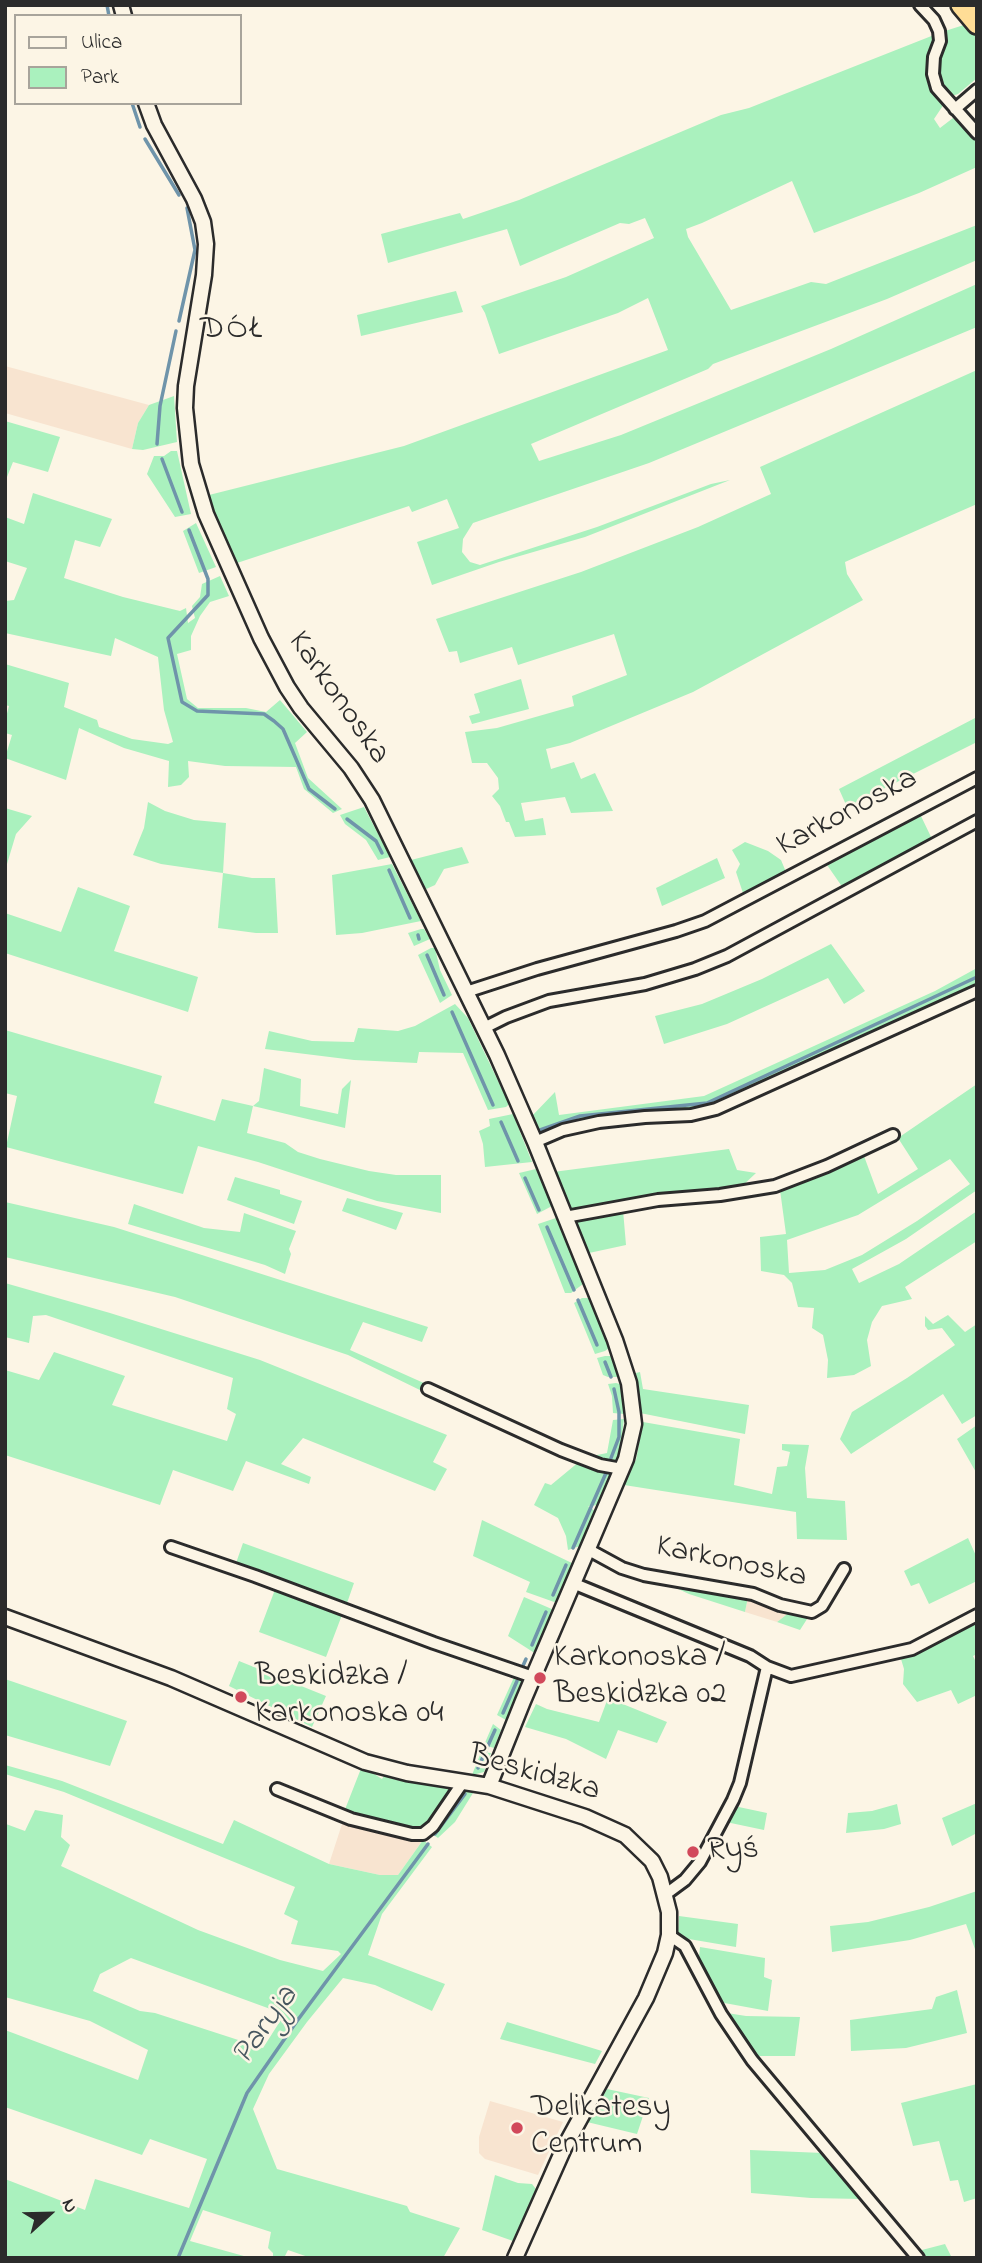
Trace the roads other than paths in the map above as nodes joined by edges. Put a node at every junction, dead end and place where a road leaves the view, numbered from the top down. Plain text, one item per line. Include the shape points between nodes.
1 (919, 5) edge
2 (961, 5) edge
3 (977, 24) edge
4 (977, 90) edge
5 (147, 105) edge
6 (955, 109) junction
7 (977, 133) edge
8 (977, 778) edge
9 (977, 821) edge
10 (466, 992) junction
11 (977, 992) edge
12 (484, 1028) junction
13 (892, 1135) dead end
14 (535, 1142) junction
15 (565, 1217) junction
16 (428, 1389) dead end
17 (622, 1469) junction
18 (171, 1547) dead end
19 (589, 1550) junction
20 (844, 1569) dead end
21 (575, 1584) junction
22 (977, 1615) edge
23 (5, 1617) edge
24 (767, 1667) junction
25 (533, 1677) junction
26 (463, 1782) junction
27 (489, 1786) junction
28 (277, 1789) dead end
29 (666, 1894) junction
30 (669, 1935) junction
31 (515, 2258) edge
32 (918, 2258) edge

1 - 6 street via 939,31 933,74 937,88
2 - 3 highway
4 - 6 street
5 - 10 street, Karkonoska via 194,199 204,233 204,275 186,386 187,439 206,514 269,655 301,708 372,800
6 - 7 street
8 - 10 street, Karkonoska via 705,921
9 - 12 street, Karkonoska via 727,956 645,984 549,1001
10 - 12 street, Karkonoska
11 - 14 street via 716,1109 599,1122
12 - 14 street, Karkonoska
13 - 15 street via 775,1186
14 - 15 street, Karkonoska
15 - 17 street, Karkonoska via 629,1383 634,1424
16 - 17 street via 561,1450
17 - 19 street, Karkonoska
18 - 25 street
19 - 20 street, Karkonoska via 643,1575 753,1594 812,1612 822,1606
19 - 21 street, Karkonoska
21 - 24 street, Karkonoska
21 - 25 street, Karkonoska
22 - 24 street, Karkonoska via 900,1652 790,1676
23 - 26 street, Beskidzka via 171,1678 365,1762
24 - 29 street via 733,1800 700,1862
25 - 27 street, Karkonoska
26 - 27 street, Beskidzka
26 - 28 street via 433,1826 412,1834 351,1819
27 - 29 street, Beskidzka via 585,1816 625,1835 652,1861
29 - 30 street, Beskidzka
30 - 31 street, Beskidzka via 653,1983 575,2125
30 - 32 street via 685,1946 752,2060

